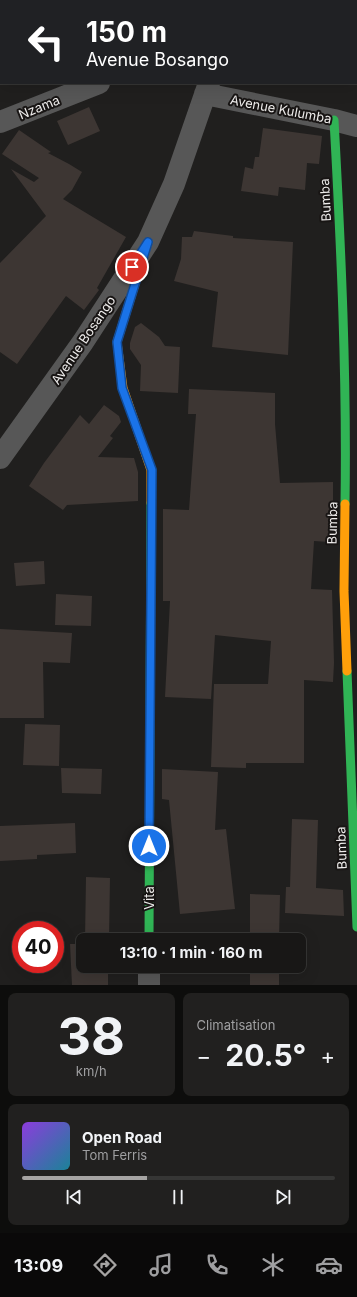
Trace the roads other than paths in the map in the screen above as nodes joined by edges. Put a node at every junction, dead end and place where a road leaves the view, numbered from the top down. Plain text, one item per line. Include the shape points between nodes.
1 (97, 84) edge
2 (207, 88) edge
3 (334, 120) junction
4 (0, 122) edge
5 (357, 126) edge
6 (148, 242) junction
7 (0, 458) edge
8 (357, 927) edge
9 (149, 933) edge
10 (149, 973) edge
11 (149, 985) edge

1 - 4 street, Nzama
2 - 3 street, Avenue Kulumba
2 - 6 street, Avenue Bosango via 174,184
3 - 5 street, Avenue Kulumba
3 - 8 street, Bumba via 342,274 346,438 344,591
6 - 7 street, Avenue Bosango via 84,342
6 - 9 street, Vita via 117,342 122,388 152,470
10 - 11 street

